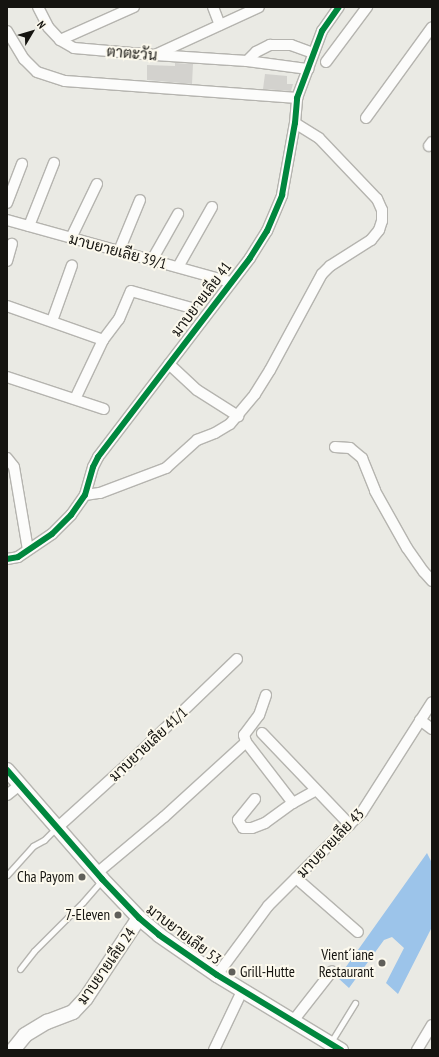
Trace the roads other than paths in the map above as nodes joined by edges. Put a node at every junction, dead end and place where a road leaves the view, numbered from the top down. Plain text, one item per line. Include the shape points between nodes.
1 (38, 7) edge
2 (134, 7) edge
3 (213, 7) edge
4 (259, 7) edge
5 (339, 7) edge
6 (366, 7) edge
7 (220, 25) junction
8 (432, 27) edge
9 (7, 31) edge
10 (60, 40) junction
11 (313, 53) junction
12 (155, 55) junction
13 (247, 61) junction
14 (326, 62) dead end
15 (308, 69) junction
16 (297, 98) junction
17 (366, 118) dead end
18 (295, 123) junction
19 (54, 163) dead end
20 (22, 164) dead end
21 (97, 184) dead end
22 (140, 200) dead end
23 (7, 203) edge
24 (212, 207) dead end
25 (178, 214) dead end
26 (7, 220) edge
27 (29, 226) junction
28 (71, 238) junction
29 (12, 244) dead end
30 (119, 251) junction
31 (152, 260) junction
32 (7, 261) edge
33 (72, 265) dead end
34 (178, 267) junction
35 (230, 282) junction
36 (7, 306) edge
37 (192, 308) dead end
38 (52, 321) junction
39 (103, 340) junction
40 (168, 364) junction
41 (7, 377) edge
42 (75, 399) junction
43 (104, 409) dead end
44 (238, 416) junction
45 (335, 447) dead end
46 (7, 458) edge
47 (85, 495) junction
48 (28, 550) junction
49 (7, 559) edge
50 (432, 580) edge
51 (237, 659) dead end
52 (266, 695) dead end
53 (432, 702) edge
54 (420, 720) junction
55 (432, 729) edge
56 (262, 732) dead end
57 (246, 742) junction
58 (7, 770) edge
59 (20, 785) junction
60 (316, 790) junction
61 (7, 795) edge
62 (255, 799) dead end
63 (294, 803) junction
64 (350, 825) junction
65 (58, 827) junction
66 (7, 875) edge
67 (100, 876) junction
68 (296, 878) junction
69 (139, 918) junction
70 (358, 932) dead end
71 (20, 969) dead end
72 (332, 971) dead end
73 (217, 975) junction
74 (242, 991) junction
75 (355, 1003) dead end
76 (293, 1021) junction
77 (431, 1028) edge
78 (337, 1048) edge
79 (13, 1050) edge
80 (214, 1050) edge
81 (416, 1050) edge

1 - 10 street, ตาตะวัน via 48,27
2 - 10 street
3 - 7 street
4 - 7 street
5 - 11 street, มาบยายเลีย 41 via 322,31
6 - 14 street
7 - 12 street
8 - 17 street
9 - 16 street via 24,59 37,72 65,81
10 - 12 street, ตาตะวัน via 74,48
11 - 13 street via 291,45 270,45 256,52
11 - 15 street, มาบยายเลีย 41
12 - 13 street, ตาตะวัน
13 - 15 street, ตาตะวัน
15 - 16 street, มาบยายเลีย 41
16 - 18 street, มาบยายเลีย 41
18 - 35 street, มาบยายเลีย 41 via 282,195 267,231 250,258
18 - 44 street via 319,138 370,190 382,210 382,221 371,240 330,266 322,274 270,370
19 - 27 street
20 - 23 street
21 - 28 street
22 - 30 street
24 - 34 street
25 - 31 street
26 - 27 street, มาบยายเลีย 39/1
27 - 28 street, มาบยายเลีย 39/1
28 - 30 street, มาบยายเลีย 39/1
29 - 32 street
30 - 31 street, มาบยายเลีย 39/1
31 - 34 street, มาบยายเลีย 39/1
33 - 38 street
34 - 35 street, มาบยายเลีย 39/1
35 - 40 street, มาบยายเลีย 41
36 - 38 street
37 - 39 street via 132,291 119,319
38 - 39 street
39 - 42 street
40 - 44 street via 197,390
40 - 47 street, มาบยายเลีย 41 via 98,458
41 - 42 street
42 - 43 street
44 - 47 street via 216,433 197,440 166,468
45 - 50 street via 350,448 362,458 375,491 407,548
46 - 48 street via 14,467
47 - 48 street, มาบยายเลีย 41 via 62,526
48 - 49 street, มาบยายเลีย 41 via 18,557
51 - 65 street, มาบยายเลีย 41/1
52 - 57 street via 259,715 244,735
53 - 54 street, มาบยายเลีย 43
54 - 55 street
54 - 64 street, มาบยายเลีย 43 via 362,812
56 - 60 street
57 - 63 street
57 - 67 street
58 - 59 street, มาบยายเลีย 53
59 - 61 street
59 - 65 street, มาบยายเลีย 53
60 - 63 street
60 - 64 street
62 - 63 street via 238,820 243,828 265,823
64 - 68 street, มาบยายเลีย 43
65 - 66 lane via 29,850
65 - 67 street, มาบยายเลีย 53
67 - 69 street, มาบยายเลีย 53
67 - 71 lane via 83,902 34,951
68 - 70 street
68 - 73 street, มาบยายเลีย 43 via 268,906
69 - 73 street, มาบยายเลีย 53 via 158,935
69 - 79 street, มาบยายเลีย 24 via 74,1012 47,1022 25,1035
72 - 76 street
73 - 74 street, มาบยายเลีย 53
74 - 76 street, มาบยายเลีย 53
74 - 80 street
75 - 78 lane
76 - 78 street, มาบยายเลีย 53
77 - 81 street

